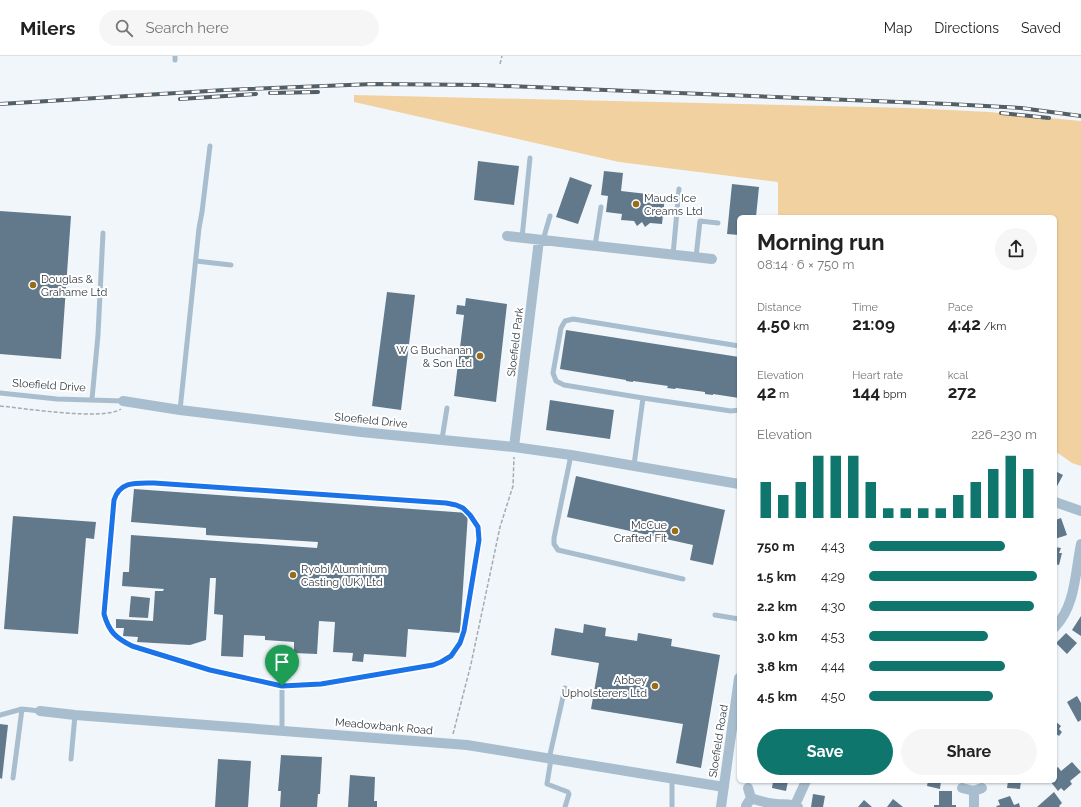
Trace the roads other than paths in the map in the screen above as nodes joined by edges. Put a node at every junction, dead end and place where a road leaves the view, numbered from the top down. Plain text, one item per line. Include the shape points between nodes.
1 (210, 146) dead end
2 (530, 158) dead end
3 (679, 189) dead end
4 (601, 207) dead end
5 (550, 216) dead end
6 (718, 223) dead end
7 (103, 233) dead end
8 (507, 236) dead end
9 (522, 238) junction
10 (541, 240) junction
11 (595, 246) junction
12 (672, 255) junction
13 (696, 258) junction
14 (712, 259) dead end
15 (196, 261) junction
16 (231, 265) dead end
17 (737, 346) edge
18 (0, 393) edge
19 (644, 398) junction
20 (92, 399) junction
21 (123, 401) joint
22 (447, 408) dead end
23 (180, 410) junction
24 (737, 410) edge
25 (442, 439) junction
26 (514, 447) junction
27 (571, 455) junction
28 (634, 465) junction
29 (737, 484) edge
30 (1057, 503) edge
31 (1081, 511) edge
32 (1081, 544) edge
33 (683, 579) dead end
34 (1077, 593) edge
35 (715, 615) dead end
36 (737, 619) edge
37 (1057, 624) edge
38 (282, 686) junction
39 (565, 688) dead end
40 (737, 707) edge
41 (22, 709) junction
42 (40, 711) joint
43 (0, 715) edge
44 (75, 715) junction
45 (282, 730) junction
46 (550, 759) junction
47 (71, 760) dead end
48 (13, 778) dead end
49 (672, 779) junction
50 (805, 783) edge
51 (724, 787) junction
52 (748, 788) dead end
53 (962, 788) dead end
54 (748, 802) edge
55 (797, 806) edge
56 (565, 807) edge
57 (672, 807) edge
58 (722, 807) edge
59 (974, 807) edge

1 - 15 lane
2 - 9 lane
3 - 12 lane
4 - 11 lane
5 - 10 lane
6 - 13 lane via 700,220
7 - 20 lane
8 - 9 street
9 - 10 street
10 - 11 street
10 - 26 street, Sloefield Park
11 - 12 street
12 - 13 street
13 - 14 street
15 - 16 lane
15 - 23 lane
17 - 19 lane via 573,319 565,321 560,328 554,370 556,381 564,385
18 - 20 lane, Sloefield Drive via 57,399
19 - 24 lane
19 - 28 lane
20 - 21 lane, Sloefield Drive
21 - 23 street, Sloefield Drive
22 - 25 lane
23 - 25 street, Sloefield Drive
25 - 26 street, Sloefield Drive
26 - 27 street, Sloefield Drive
27 - 28 street, Sloefield Drive
27 - 33 lane via 554,538 558,550
28 - 29 street, Sloefield Drive
30 - 31 street
32 - 34 street
34 - 37 street
35 - 36 lane
38 - 38 lane via 210,670 132,646 111,632 104,614 113,505 115,496 122,487 154,483 446,503 463,508 472,517 478,527 479,540 462,637 457,650 451,656 433,665 321,684
38 - 45 lane
39 - 46 lane
40 - 51 street, Sloefield Road
41 - 42 lane
41 - 43 lane
41 - 48 lane
42 - 44 street, Meadowbank Road
44 - 45 street, Meadowbank Road
44 - 47 lane
45 - 46 street, Meadowbank Road via 467,745
46 - 49 street, Meadowbank Road
46 - 56 lane via 547,784 568,792
49 - 51 street, Meadowbank Road
49 - 57 lane
50 - 55 street
51 - 58 street, Sloefield Road
52 - 54 street
53 - 59 street via 978,789
54 - 55 street

